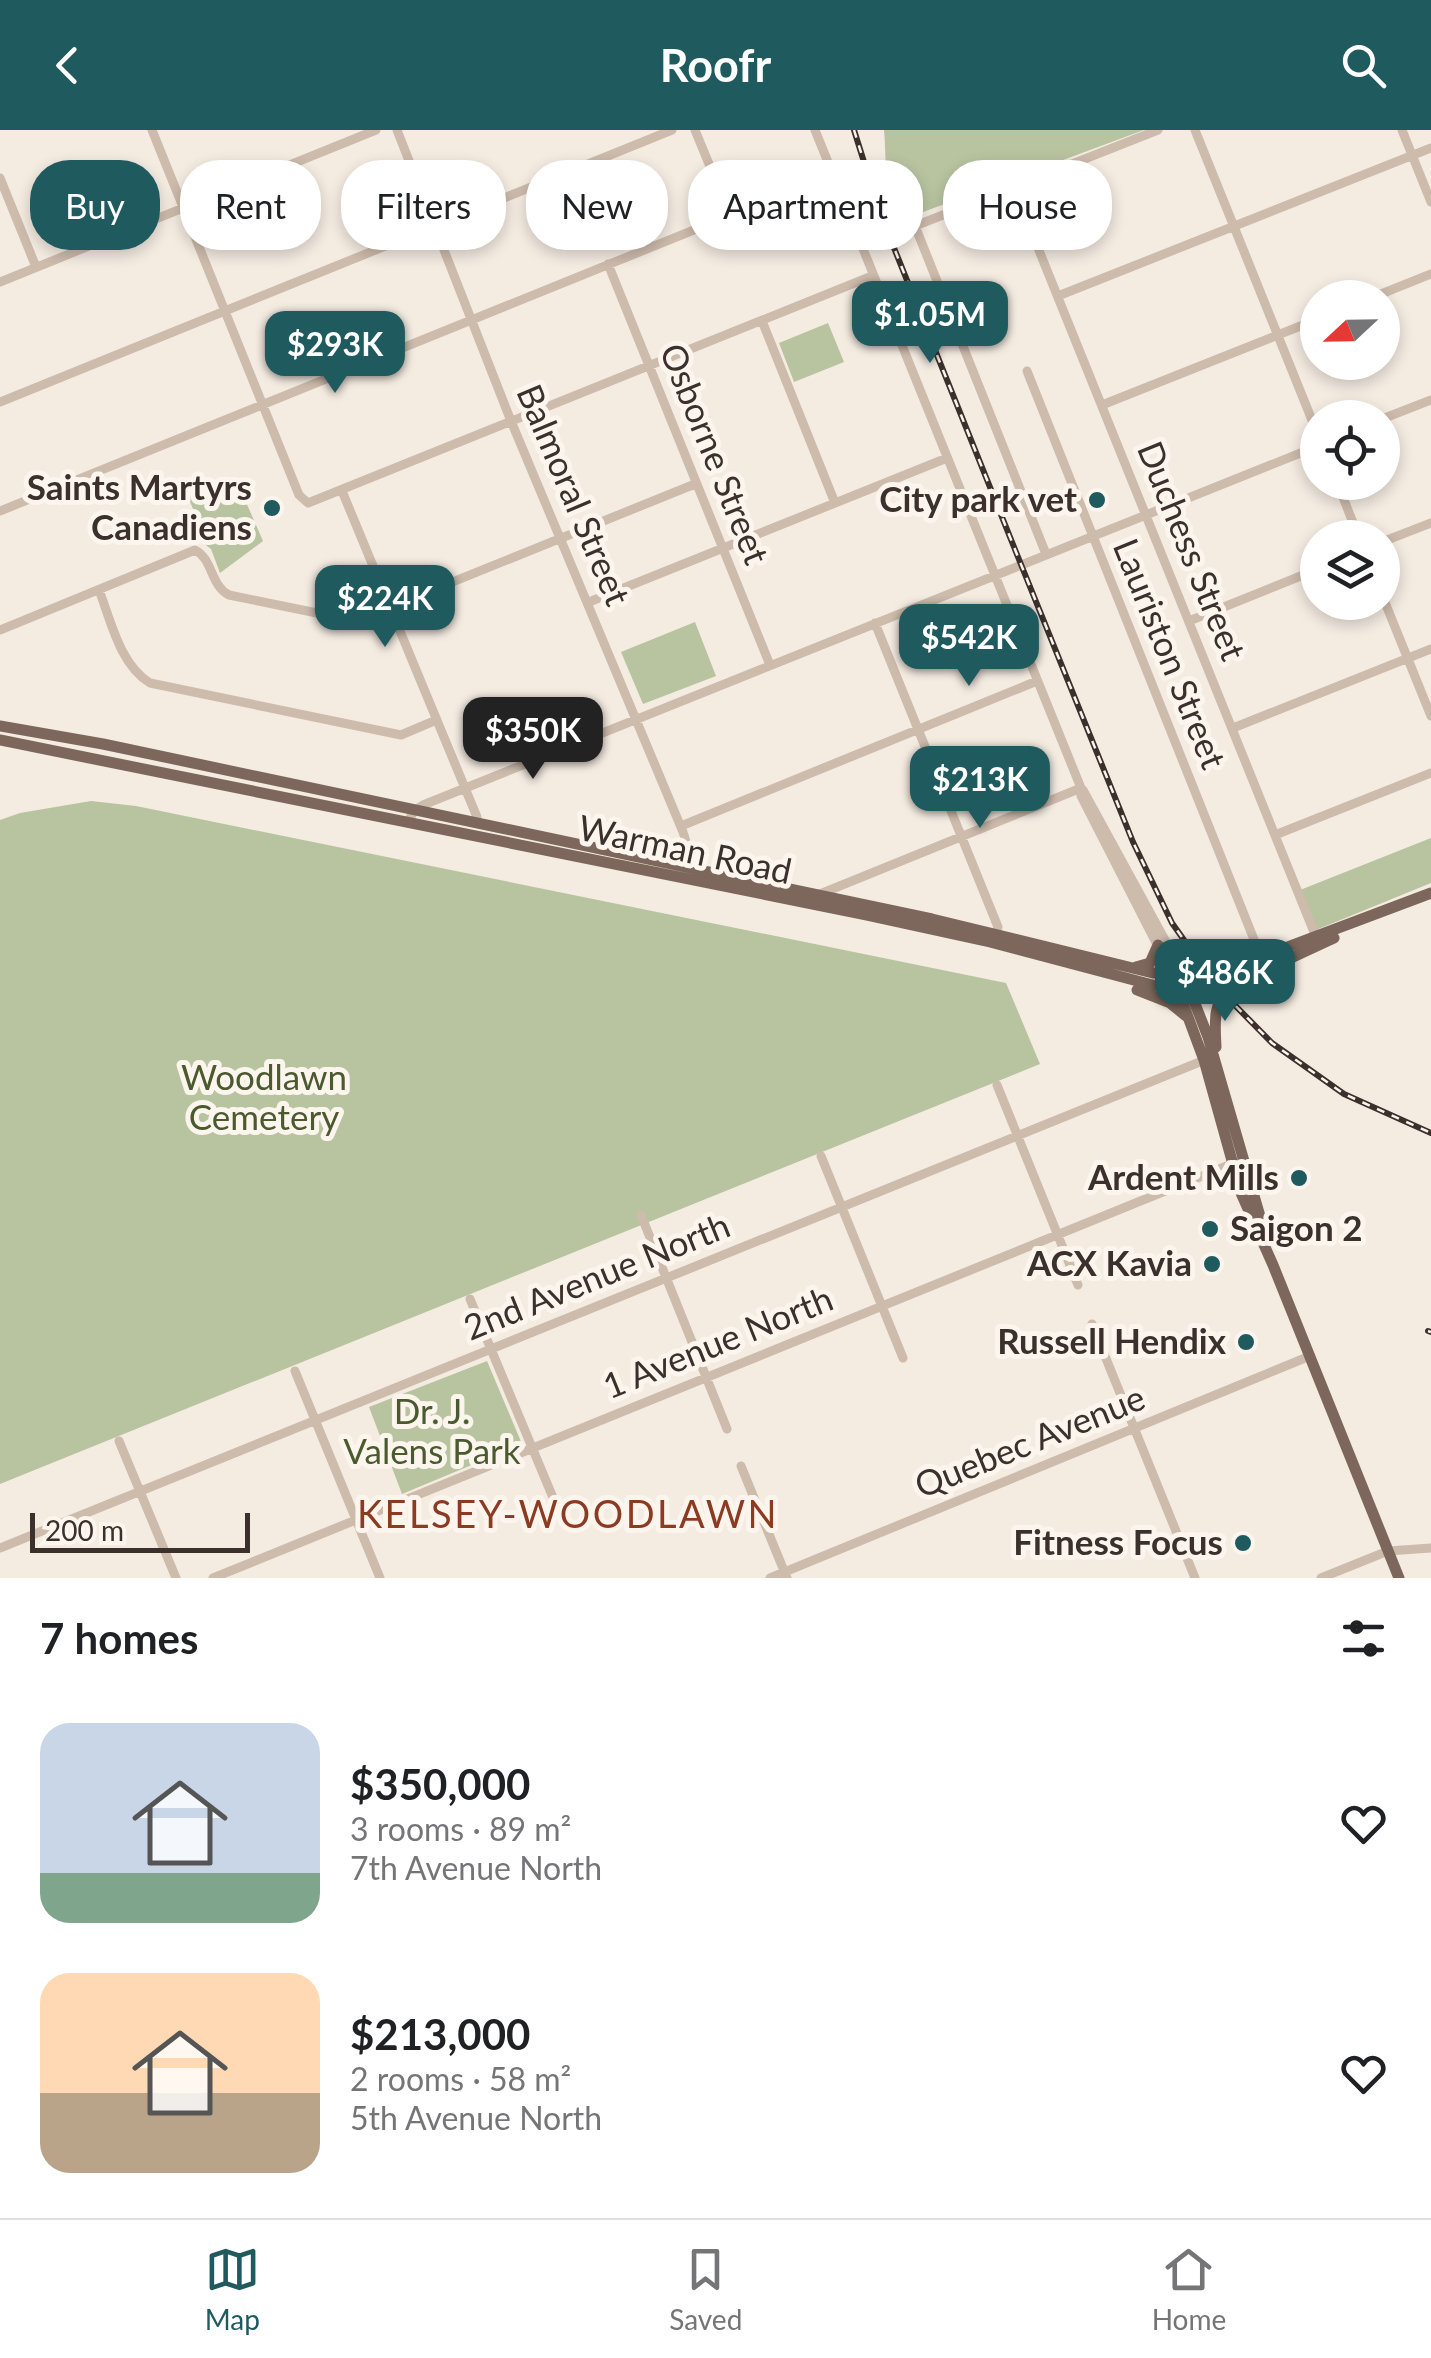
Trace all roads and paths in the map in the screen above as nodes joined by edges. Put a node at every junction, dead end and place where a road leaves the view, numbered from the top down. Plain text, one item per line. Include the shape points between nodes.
1 (152, 130) edge
2 (376, 130) edge
3 (397, 130) edge
4 (672, 130) edge
5 (695, 130) edge
6 (814, 130) edge
7 (1158, 130) edge
8 (1195, 130) edge
9 (1402, 130) edge
10 (1431, 148) edge
11 (1412, 155) junction
12 (302, 160) edge
13 (409, 160) edge
14 (707, 160) edge
15 (826, 160) edge
16 (1080, 160) edge
17 (0, 178) edge
18 (506, 197) edge
19 (180, 198) edge
20 (1431, 202) edge
21 (180, 210) edge
22 (943, 214) edge
23 (1234, 226) junction
24 (688, 232) edge
25 (201, 250) edge
26 (374, 250) edge
27 (444, 250) edge
28 (862, 250) edge
29 (1039, 250) edge
30 (608, 264) junction
31 (36, 267) junction
32 (1431, 274) edge
33 (872, 276) junction
34 (0, 282) edge
35 (1400, 286) edge
36 (1058, 296) junction
37 (225, 310) junction
38 (472, 320) junction
39 (762, 321) junction
40 (1300, 326) edge
41 (1278, 334) junction
42 (648, 366) junction
43 (1028, 371) dead end
44 (1304, 400) edge
45 (1431, 400) edge
46 (0, 402) edge
47 (263, 404) junction
48 (1102, 406) junction
49 (1400, 412) edge
50 (511, 421) junction
51 (1300, 453) edge
52 (947, 458) junction
53 (695, 484) junction
54 (342, 491) junction
55 (834, 502) junction
56 (0, 511) edge
57 (1147, 514) junction
58 (1431, 523) edge
59 (1093, 535) junction
60 (1400, 535) edge
61 (562, 538) junction
62 (722, 548) junction
63 (1046, 554) junction
64 (994, 574) junction
65 (1300, 576) edge
66 (98, 590) junction
67 (589, 602) junction
68 (389, 608) junction
69 (1392, 620) edge
70 (1190, 621) junction
71 (875, 623) junction
72 (0, 630) edge
73 (1431, 649) edge
74 (1408, 658) junction
75 (770, 665) junction
76 (1038, 681) junction
77 (1431, 716) edge
78 (636, 719) junction
79 (434, 722) junction
80 (0, 726) edge
81 (1232, 728) junction
82 (918, 731) junction
83 (0, 740) edge
84 (1431, 773) edge
85 (465, 788) junction
86 (1081, 788) junction
87 (411, 815) junction
88 (474, 823) junction
89 (681, 826) junction
90 (1275, 835) junction
91 (962, 838) junction
92 (696, 875) junction
93 (1431, 893) edge
94 (816, 895) junction
95 (1382, 914) junction
96 (996, 933) junction
97 (1316, 937) junction
98 (1158, 945) junction
99 (1261, 957) junction
100 (1127, 969) junction
101 (1262, 972) junction
102 (1106, 975) junction
103 (1182, 983) junction
104 (1190, 1020) junction
105 (1209, 1058) junction
106 (1219, 1071) junction
107 (997, 1085) dead end
108 (1018, 1134) junction
109 (822, 1156) dead end
110 (1238, 1161) junction
111 (842, 1206) junction
112 (641, 1215) dead end
113 (1057, 1234) junction
114 (666, 1278) junction
115 (1078, 1285) dead end
116 (470, 1299) dead end
117 (883, 1307) junction
118 (1092, 1324) dead end
119 (490, 1350) junction
120 (1310, 1356) junction
121 (903, 1358) dead end
122 (295, 1371) dead end
123 (706, 1377) junction
124 (315, 1420) junction
125 (727, 1428) dead end
126 (1135, 1428) junction
127 (120, 1441) dead end
128 (532, 1449) junction
129 (742, 1466) dead end
130 (141, 1492) junction
131 (554, 1500) dead end
132 (356, 1520) junction
133 (0, 1548) edge
134 (1431, 1548) edge
135 (1388, 1551) junction
136 (786, 1575) edge
137 (176, 1578) edge
138 (213, 1578) edge
139 (380, 1578) edge
140 (770, 1578) edge
141 (1195, 1578) edge
142 (1321, 1578) edge
143 (1399, 1578) edge

1 - 19 street
2 - 12 street
3 - 13 street, Balmoral Street
4 - 18 street
5 - 14 street
6 - 15 street
7 - 16 street
8 - 23 street
9 - 11 street
10 - 11 street
11 - 20 street
11 - 23 street
17 - 31 street
21 - 31 street
22 - 63 street via 914,226
23 - 36 street
23 - 41 street
24 - 30 street
25 - 37 street
26 - 37 street
27 - 38 street, Balmoral Street
28 - 33 street
29 - 36 street, Duchess Street
30 - 38 street
30 - 42 street, Osborne Street
31 - 34 street
32 - 35 street
33 - 39 street
33 - 52 street
36 - 48 street, Duchess Street
37 - 46 street
37 - 47 street
38 - 47 street
38 - 50 street, Balmoral Street
39 - 42 street
39 - 55 street
40 - 41 street
41 - 44 street
41 - 48 street
42 - 50 street
42 - 53 street, Osborne Street
43 - 59 street, Lauriston Street
45 - 49 street
47 - 54 street via 302,500
47 - 56 street
48 - 57 street, Duchess Street
50 - 54 street
50 - 61 street, Balmoral Street
51 - 57 street
52 - 55 street
52 - 64 street
53 - 61 street
53 - 62 street, Osborne Street
54 - 68 street
55 - 62 street
57 - 59 street
57 - 70 street, Duchess Street
58 - 60 street
59 - 63 street
59 - 99 street, Lauriston Street
61 - 67 street, Balmoral Street
61 - 68 street
62 - 67 street
62 - 75 street, Osborne Street
63 - 64 street
64 - 71 street
64 - 76 street
65 - 70 street
66 - 68 street via 194,550 229,595 356,621
66 - 72 street
66 - 79 street via 128,661 150,683 400,735
67 - 78 street, Balmoral Street
68 - 79 street
69 - 74 street
70 - 81 street, Duchess Street
71 - 75 street
71 - 82 street
73 - 74 street
74 - 77 street
74 - 81 street
75 - 78 street
76 - 82 street
76 - 86 street
78 - 85 street
78 - 89 street, Balmoral Street
79 - 85 street
80 - 87 main road, Warman Road
81 - 90 street, Duchess Street
82 - 89 street
82 - 91 street
83 - 87 main road, Warman Road
84 - 90 street
85 - 87 street
85 - 88 street
86 - 91 street
86 - 98 street
86 - 103 street
87 - 88 main road, Warman Road
87 - 92 main road, Warman Road
88 - 92 main road, Warman Road
89 - 92 street, Balmoral Street
90 - 97 street, Duchess Street
91 - 94 street
91 - 96 street
92 - 94 main road, Warman Road
92 - 102 main road, Warman Road
93 - 95 main road
94 - 96 main road, Warman Road
95 - 97 main road
95 - 101 main road
96 - 100 main road, Warman Road
97 - 99 main road
98 - 100 main road via 1150,963
98 - 103 street
99 - 103 main road
100 - 103 main road, Warman Road
101 - 103 main road via 1217,987
101 - 106 main road via 1231,986 1218,1001
102 - 103 main road, Warman Road
102 - 104 main road via 1170,1003
103 - 104 main road
103 - 105 main road
104 - 105 main road
105 - 106 main road
105 - 108 street, 2nd Avenue North
105 - 110 main road
106 - 110 main road
107 - 108 street
108 - 111 street, 2nd Avenue North
108 - 113 street
109 - 111 street
110 - 113 street, 1 Avenue North
110 - 120 main road via 1252,1223
111 - 114 street, 2nd Avenue North
111 - 117 street
112 - 114 street
113 - 115 street
113 - 117 street, 1 Avenue North
114 - 119 street, 2nd Avenue North
114 - 123 street
116 - 119 street
117 - 121 street
117 - 123 street, 1 Avenue North
118 - 126 street
119 - 124 street, 2nd Avenue North
119 - 128 street
120 - 126 street, Quebec Avenue
120 - 135 main road
122 - 124 street
123 - 125 street
123 - 128 street, 1 Avenue North
124 - 130 street, 2nd Avenue North
124 - 132 street
126 - 136 street, Quebec Avenue
126 - 141 street
127 - 130 street
128 - 131 street
128 - 132 street, 1 Avenue North
129 - 136 street
130 - 133 street, 2nd Avenue North
130 - 137 street
132 - 138 street, 1 Avenue North
132 - 139 street
134 - 135 street
135 - 142 street
135 - 143 main road
136 - 140 street, Quebec Avenue

